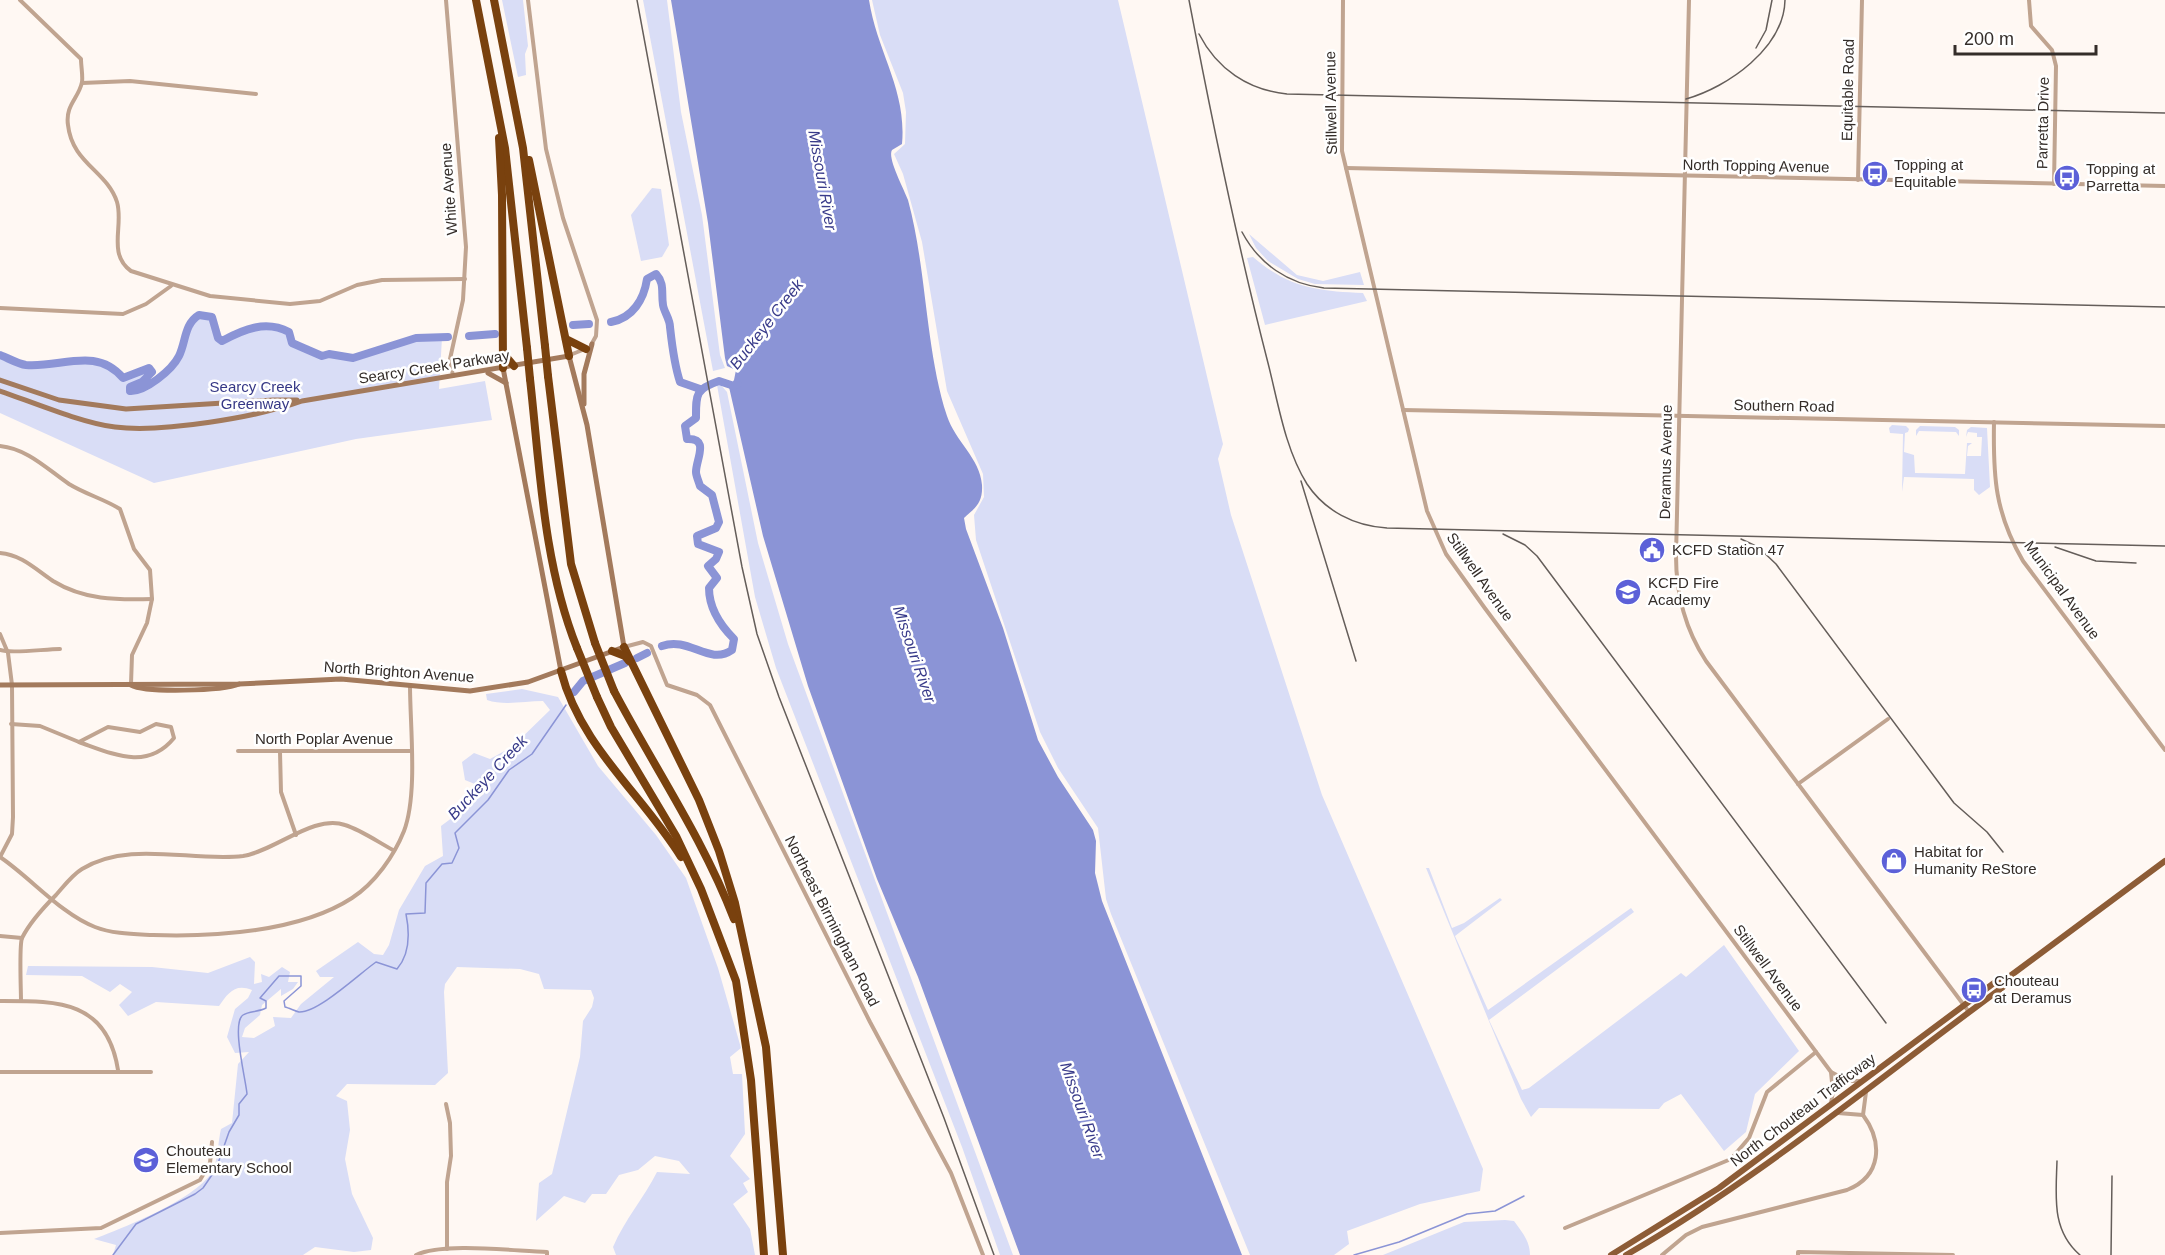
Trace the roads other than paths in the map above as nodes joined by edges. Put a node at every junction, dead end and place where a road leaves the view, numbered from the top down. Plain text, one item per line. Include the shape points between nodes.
1 (20, 0) edge
2 (446, 0) edge
3 (476, 0) edge
4 (495, 0) edge
5 (528, 0) edge
6 (1343, 0) edge
7 (1689, 0) edge
8 (1862, 0) edge
9 (2029, 0) edge
10 (82, 83) junction
11 (495, 89) junction
12 (256, 94) dead end
13 (523, 148) junction
14 (1346, 168) junction
15 (1685, 176) junction
16 (1858, 180) junction
17 (2054, 184) junction
18 (2165, 186) edge
19 (465, 279) junction
20 (171, 286) junction
21 (1, 308) edge
22 (566, 339) junction
23 (589, 346) junction
24 (503, 351) junction
25 (569, 356) junction
26 (514, 366) junction
27 (503, 368) junction
28 (484, 372) junction
29 (453, 376) junction
30 (0, 380) edge
31 (507, 384) junction
32 (0, 392) edge
33 (302, 401) junction
34 (1402, 410) junction
35 (584, 411) junction
36 (1679, 415) junction
37 (1994, 422) junction
38 (2165, 426) edge
39 (0, 447) edge
40 (0, 553) edge
41 (152, 599) junction
42 (0, 634) edge
43 (624, 647) junction
44 (60, 649) dead end
45 (0, 650) edge
46 (612, 651) junction
47 (8, 653) junction
48 (630, 662) junction
49 (561, 671) junction
50 (410, 684) junction
51 (0, 685) edge
52 (12, 685) junction
53 (130, 685) junction
54 (1888, 718) dead end
55 (11, 724) junction
56 (79, 741) junction
57 (2165, 750) edge
58 (238, 751) dead end
59 (410, 751) junction
60 (280, 752) junction
61 (1798, 784) junction
62 (296, 835) junction
63 (393, 850) junction
64 (0, 857) edge
65 (2165, 861) edge
66 (701, 889) junction
67 (53, 898) junction
68 (0, 936) edge
69 (22, 938) junction
70 (742, 940) junction
71 (2006, 979) junction
72 (0, 1001) edge
73 (21, 1001) junction
74 (1965, 1005) junction
75 (1969, 1012) junction
76 (1816, 1052) junction
77 (118, 1070) junction
78 (0, 1072) edge
79 (151, 1072) dead end
80 (1831, 1072) junction
81 (1861, 1081) junction
82 (1867, 1090) junction
83 (446, 1104) dead end
84 (1831, 1104) junction
85 (1832, 1114) junction
86 (1863, 1115) junction
87 (212, 1142) dead end
88 (1565, 1228) dead end
89 (0, 1233) edge
90 (447, 1249) junction
91 (547, 1253) edge
92 (1798, 1253) edge
93 (416, 1255) edge
94 (764, 1255) edge
95 (783, 1255) edge
96 (983, 1255) edge
97 (1611, 1255) edge
98 (1626, 1255) edge
99 (1662, 1255) edge
100 (1953, 1255) edge

1 - 10 street via 81,59
2 - 19 street, White Avenue via 464,211
3 - 11 highway
4 - 13 highway
5 - 23 street via 546,149 563,218 597,320 596,336
6 - 14 street, Stillwell Avenue via 1341,136
7 - 15 street, Deramus Avenue
8 - 16 street, Equitable Road
9 - 17 street, Parretta Drive via 2031,26 2052,50 2056,66
10 - 12 street via 130,81
10 - 20 street via 69,107 69,134 82,160 115,197 120,258 131,271
11 - 24 highway via 502,195
11 - 66 highway, bridge via 509,174 546,529 559,587 577,648 611,727 676,836
13 - 22 highway via 530,163
13 - 70 highway, bridge via 571,564 614,691 709,859
14 - 15 street, North Topping Avenue
14 - 34 street, Stillwell Avenue
15 - 16 street, North Topping Avenue
15 - 36 street, Deramus Avenue
16 - 17 street, North Topping Avenue
17 - 18 street, North Topping Avenue
19 - 20 street via 382,280 357,285 321,301 298,304 210,296
19 - 29 street, White Avenue via 450,359
20 - 21 street via 147,304 123,314
22 - 23 highway
22 - 25 highway
23 - 25 street
23 - 35 main road
24 - 26 highway
24 - 27 highway
25 - 26 main road, Searcy Creek Parkway
25 - 35 main road
26 - 27 main road, Searcy Creek Parkway
27 - 28 main road, Searcy Creek Parkway
27 - 31 main road
28 - 29 main road, Searcy Creek Parkway
28 - 31 main road
29 - 33 main road, Searcy Creek Parkway
30 - 33 main road, Searcy Creek Parkway via 59,400 126,409
31 - 49 main road
32 - 33 main road, Searcy Creek Parkway via 114,427 184,425 283,408
34 - 36 street, Southern Road
34 - 76 street, Stillwell Avenue via 1427,511 1446,554
35 - 43 main road
36 - 37 street, Southern Road
36 - 61 street, Deramus Avenue via 1676,572 1684,616 1706,661
37 - 38 street, Southern Road
37 - 57 street, Municipal Avenue via 1995,491 2013,542
39 - 41 street via 26,454 69,484 120,509 134,549 150,570
40 - 41 street via 15,555 76,592 101,599
41 - 53 street via 147,623 132,655
42 - 47 street
43 - 46 main road, North Brighton Avenue
43 - 48 highway
43 - 96 street, Northeast Birmingham Road via 643,642 651,646 667,685 697,695 710,705 951,1173
44 - 47 street
45 - 47 street
46 - 48 highway
46 - 49 main road, North Brighton Avenue
47 - 52 street
48 - 70 highway via 712,830
49 - 50 main road, North Brighton Avenue via 528,682 470,691
49 - 66 highway via 572,702 596,746 668,837
50 - 53 main road, North Brighton Avenue via 325,679
50 - 59 street
51 - 52 main road, North Brighton Avenue
52 - 53 main road, North Brighton Avenue
52 - 55 street
54 - 61 street
55 - 56 street via 40,726
55 - 64 street via 13,827
56 - 56 street via 123,757 145,757 164,750 174,738 171,727 156,724 140,732 108,727
58 - 60 street, North Poplar Avenue
59 - 60 street, North Poplar Avenue
59 - 63 street via 409,809 404,831
60 - 62 street via 281,792
61 - 74 street, Deramus Avenue
62 - 63 street via 320,824 340,823
62 - 67 street via 241,856 110,857 78,871
63 - 67 street via 373,880 344,903 293,921 241,933 110,932 86,923
64 - 67 street
65 - 71 main road, North Chouteau Trafficway
66 - 94 highway via 736,981 747,1042
67 - 69 street
68 - 69 street
69 - 73 street
70 - 95 highway via 766,1047
71 - 74 main road, North Chouteau Trafficway via 1998,980
71 - 75 main road, North Chouteau Trafficway via 2003,987
72 - 73 street
73 - 77 street via 67,1004 88,1015 107,1036
74 - 75 street, Deramus Avenue
74 - 81 main road, North Chouteau Trafficway
75 - 82 main road, North Chouteau Trafficway
76 - 80 street, Stillwell Avenue
76 - 88 street, North Chouteau Trafficway via 1767,1092 1749,1138 1731,1159
77 - 78 street
77 - 79 street
80 - 81 street via 1848,1081
80 - 84 street
81 - 84 main road, North Chouteau Trafficway
82 - 85 main road, North Chouteau Trafficway
82 - 86 street
83 - 90 street via 451,1156
84 - 97 main road, North Chouteau Trafficway via 1719,1188
85 - 86 street, North Chouteau Trafficway
85 - 98 main road, North Chouteau Trafficway via 1709,1203
86 - 99 street via 1877,1143 1873,1170 1863,1182 1847,1190 1702,1227 1686,1234
87 - 89 street via 210,1163 200,1180 101,1228
90 - 91 street
90 - 93 street
92 - 100 street

